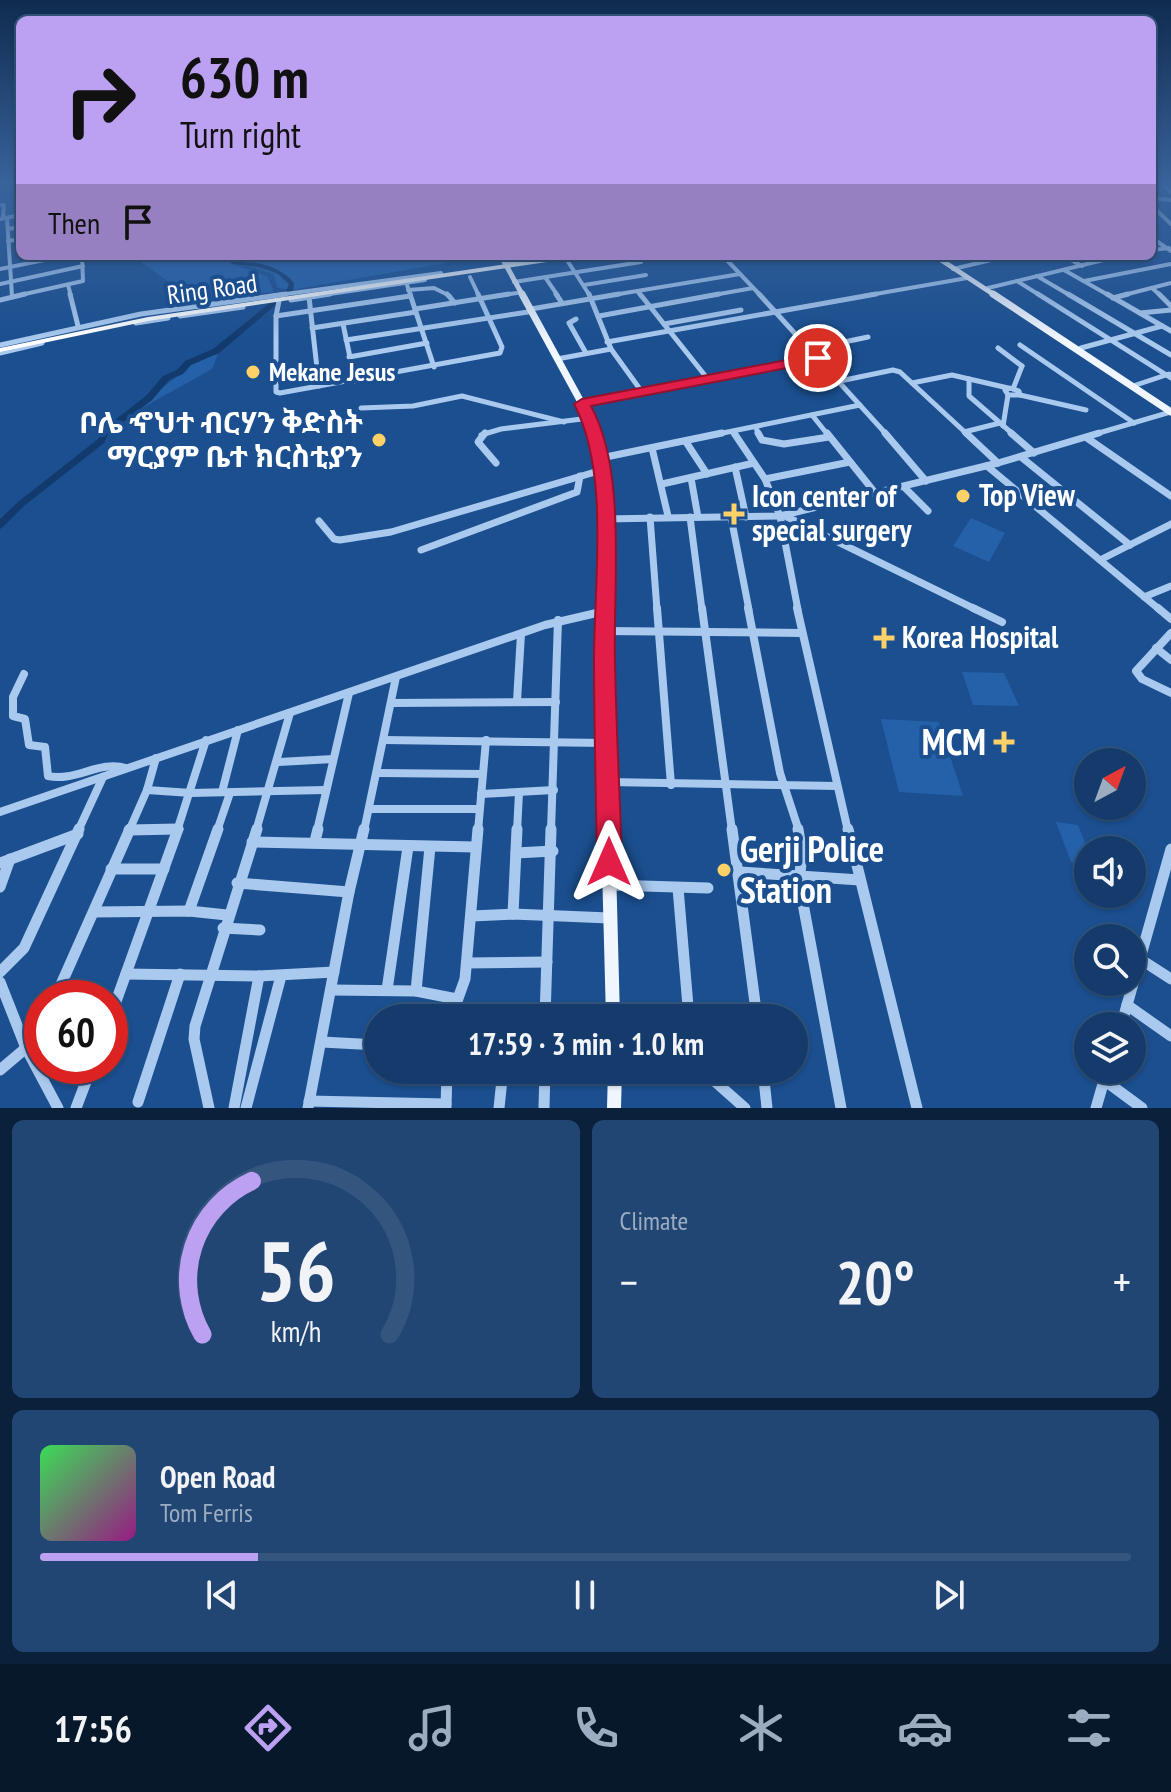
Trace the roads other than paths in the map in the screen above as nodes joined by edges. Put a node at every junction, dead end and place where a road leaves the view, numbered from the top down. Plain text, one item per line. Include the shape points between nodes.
1 (8, 237) edge
2 (16, 241) edge
3 (8, 244) junction
4 (0, 248) edge
5 (16, 253) edge
6 (9, 254) junction
7 (0, 256) edge
8 (36, 260) edge
9 (44, 260) edge
10 (82, 260) edge
11 (533, 260) edge
12 (544, 260) edge
13 (571, 260) edge
14 (727, 260) edge
15 (943, 260) edge
16 (990, 260) edge
17 (1071, 260) edge
18 (1105, 260) edge
19 (1122, 260) edge
20 (641, 262) joint
21 (518, 263) junction
22 (503, 264) edge
23 (1171, 264) edge
24 (83, 266) junction
25 (1082, 266) junction
26 (10, 267) junction
27 (489, 267) junction
28 (955, 268) junction
29 (0, 269) edge
30 (1064, 270) junction
31 (1137, 270) junction
32 (574, 272) junction
33 (45, 274) junction
34 (442, 274) junction
35 (740, 274) junction
36 (646, 275) junction
37 (1037, 276) junction
38 (29, 277) junction
39 (470, 277) dead end
40 (545, 277) junction
41 (967, 278) junction
42 (10, 281) junction
43 (1017, 281) junction
44 (1084, 281) junction
45 (514, 282) junction
46 (691, 282) junction
47 (0, 284) edge
48 (68, 285) junction
49 (584, 285) junction
50 (1170, 285) edge
51 (753, 288) junction
52 (988, 288) junction
53 (1152, 288) junction
54 (366, 289) junction
55 (654, 289) junction
56 (408, 291) junction
57 (638, 292) junction
58 (29, 293) junction
59 (517, 293) junction
60 (703, 296) junction
61 (12, 297) junction
62 (282, 297) junction
63 (309, 297) junction
64 (1113, 298) junction
65 (479, 299) junction
66 (592, 299) junction
67 (0, 300) edge
68 (368, 303) junction
69 (455, 303) junction
70 (562, 303) junction
71 (648, 306) junction
72 (1171, 308) edge
73 (741, 310) dead end
74 (310, 311) junction
75 (415, 311) junction
76 (530, 311) junction
77 (777, 313) junction
78 (1140, 313) junction
79 (276, 316) junction
80 (599, 316) junction
81 (1028, 316) junction
82 (488, 319) junction
83 (576, 319) dead end
84 (343, 324) junction
85 (664, 324) junction
86 (78, 326) junction
87 (1162, 326) junction
88 (312, 328) junction
89 (422, 328) junction
90 (671, 330) junction
91 (1171, 331) edge
92 (1137, 334) junction
93 (868, 337) dead end
94 (346, 340) junction
95 (1110, 340) junction
96 (607, 342) junction
97 (427, 343) junction
98 (1020, 345) dead end
99 (998, 348) dead end
100 (1081, 348) junction
101 (0, 349) edge
102 (611, 349) junction
103 (811, 349) junction
104 (586, 353) junction
105 (1171, 355) edge
106 (349, 357) junction
107 (818, 358) junction
108 (557, 359) junction
109 (1042, 360) junction
110 (1022, 366) junction
111 (434, 367) junction
112 (1169, 375) edge
113 (707, 378) junction
114 (969, 379) junction
115 (355, 381) junction
116 (840, 381) junction
117 (912, 383) junction
118 (1136, 385) junction
119 (319, 386) junction
120 (1010, 390) junction
121 (642, 392) junction
122 (582, 404) junction
123 (860, 405) junction
124 (361, 408) dead end
125 (1086, 410) dead end
126 (1171, 410) edge
127 (812, 415) junction
128 (590, 418) junction
129 (564, 422) junction
130 (1134, 423) junction
131 (1001, 424) junction
132 (756, 428) junction
133 (733, 432) junction
134 (964, 432) junction
135 (829, 437) junction
136 (1087, 438) junction
137 (686, 442) junction
138 (652, 448) junction
139 (1034, 453) junction
140 (1021, 457) junction
141 (850, 462) junction
142 (496, 463) dead end
143 (754, 463) junction
144 (998, 463) junction
145 (602, 464) junction
146 (987, 466) junction
147 (735, 467) junction
148 (707, 474) junction
149 (580, 476) junction
150 (691, 478) junction
151 (765, 479) junction
152 (926, 481) junction
153 (662, 484) junction
154 (904, 487) junction
155 (876, 494) junction
156 (1171, 496) edge
157 (928, 511) dead end
158 (785, 515) junction
159 (668, 516) junction
160 (650, 517) junction
161 (694, 517) junction
162 (731, 517) junction
163 (746, 517) junction
164 (604, 519) junction
165 (319, 521) dead end
166 (1171, 524) edge
167 (1130, 545) junction
168 (421, 550) dead end
169 (1100, 560) junction
170 (1171, 586) edge
171 (1144, 597) junction
172 (605, 611) junction
173 (1171, 619) edge
174 (558, 620) junction
175 (1002, 622) dead end
176 (605, 631) junction
177 (659, 631) junction
178 (752, 632) junction
179 (706, 633) junction
180 (802, 633) junction
181 (1171, 633) edge
182 (521, 634) junction
183 (1156, 648) junction
184 (1171, 660) edge
185 (24, 674) dead end
186 (396, 677) junction
187 (349, 693) junction
188 (1171, 693) edge
189 (517, 701) junction
190 (556, 702) junction
191 (391, 703) junction
192 (290, 713) junction
193 (238, 730) junction
194 (206, 740) junction
195 (384, 740) junction
196 (486, 740) junction
197 (555, 741) junction
198 (607, 743) junction
199 (156, 758) junction
200 (333, 759) junction
201 (279, 762) junction
202 (126, 768) junction
203 (378, 773) junction
204 (482, 774) junction
205 (103, 777) junction
206 (608, 782) junction
207 (786, 782) junction
208 (671, 785) junction
209 (724, 785) junction
210 (837, 786) junction
211 (147, 790) junction
212 (325, 790) junction
213 (554, 790) junction
214 (226, 792) junction
215 (270, 792) junction
216 (191, 793) junction
217 (519, 793) junction
218 (481, 794) junction
219 (369, 809) junction
220 (479, 809) junction
221 (0, 812) edge
222 (178, 829) junction
223 (129, 830) junction
224 (78, 834) junction
225 (315, 841) junction
226 (252, 842) junction
227 (360, 843) junction
228 (408, 847) junction
229 (430, 847) junction
230 (475, 847) junction
231 (553, 851) junction
232 (516, 853) junction
233 (1170, 855) edge
234 (5, 861) edge
235 (111, 869) junction
236 (164, 869) junction
237 (740, 872) junction
238 (800, 877) junction
239 (860, 880) junction
240 (237, 883) junction
241 (610, 885) junction
242 (0, 887) edge
243 (678, 888) junction
244 (708, 888) dead end
245 (349, 892) junction
246 (147, 911) junction
247 (189, 911) junction
248 (94, 912) junction
249 (513, 914) junction
250 (227, 915) junction
251 (472, 916) junction
252 (549, 917) junction
253 (611, 918) junction
254 (223, 928) junction
255 (260, 930) dead end
256 (1146, 938) edge
257 (547, 962) junction
258 (467, 963) junction
259 (1146, 963) edge
260 (0, 972) edge
261 (334, 972) junction
262 (126, 974) junction
263 (180, 974) junction
264 (207, 975) junction
265 (259, 976) junction
266 (281, 976) junction
267 (1171, 979) edge
268 (63, 980) edge
269 (124, 980) edge
270 (0, 982) edge
271 (331, 990) junction
272 (387, 990) junction
273 (416, 991) junction
274 (1130, 996) edge
275 (443, 1004) edge
276 (456, 1004) edge
277 (545, 1004) edge
278 (613, 1004) edge
279 (688, 1004) edge
280 (755, 1004) edge
281 (1127, 1005) junction
282 (1125, 1012) edge
283 (1171, 1036) edge
284 (24, 1041) edge
285 (322, 1042) junction
286 (364, 1044) edge
287 (24, 1054) edge
288 (0, 1070) edge
289 (45, 1084) edge
290 (85, 1084) edge
291 (447, 1084) edge
292 (502, 1084) edge
293 (545, 1084) edge
294 (615, 1084) edge
295 (718, 1084) edge
296 (764, 1084) edge
297 (1103, 1084) edge
298 (1116, 1084) edge
299 (138, 1102) dead end
300 (308, 1105) edge
301 (446, 1106) edge
302 (58, 1108) edge
303 (76, 1108) edge
304 (209, 1108) edge
305 (234, 1108) edge
306 (246, 1108) edge
307 (499, 1108) edge
308 (544, 1108) edge
309 (614, 1108) edge
310 (745, 1108) edge
311 (767, 1108) edge
312 (841, 1108) edge
313 (917, 1108) edge
314 (1096, 1108) edge
315 (1142, 1108) edge

1 - 3 street
2 - 3 street
3 - 4 street
3 - 6 street
5 - 6 street
6 - 7 street
6 - 26 street
8 - 26 street
9 - 33 street
10 - 24 street
11 - 21 main road
12 - 21 highway
13 - 32 street
14 - 35 street
15 - 28 main road
16 - 28 street
17 - 25 street
18 - 25 street
19 - 31 street
20 - 32 street
20 - 36 street
21 - 22 highway
21 - 22 highway
22 - 27 highway
22 - 27 highway, Ring Road
22 - 45 main road
22 - 59 main road
23 - 31 street
24 - 33 street
24 - 48 street via 85,280
25 - 30 street
26 - 29 street
26 - 42 street
27 - 34 highway, Ring Road
28 - 41 main road
28 - 52 main road
30 - 37 street
30 - 44 street
31 - 44 street
32 - 40 street
32 - 49 street
33 - 38 street
34 - 54 street
34 - 62 highway, Ring Road
34 - 62 street
35 - 46 street
35 - 51 street
36 - 49 street
36 - 55 street
37 - 43 street
37 - 92 street
38 - 42 street
38 - 58 street
39 - 65 street
40 - 45 street
40 - 70 street
41 - 77 street
41 - 81 main road
42 - 47 street
42 - 61 street
43 - 52 street
43 - 95 street
44 - 64 street
45 - 76 main road
46 - 55 street
46 - 60 street
48 - 58 street
48 - 86 street
49 - 66 street
50 - 53 street
51 - 60 street
51 - 77 street
52 - 81 main road
53 - 64 street
53 - 72 street
54 - 63 street
54 - 68 street
55 - 57 street
56 - 68 street
56 - 69 street via 439,287
56 - 75 street
57 - 66 street
57 - 71 street
58 - 61 street
59 - 65 street
59 - 76 main road
60 - 71 street
61 - 67 street
62 - 63 street
62 - 79 street
62 - 86 street, Ring Road
62 - 101 highway, Ring Road
62 - 101 street, Ring Road
63 - 74 street
64 - 78 street
65 - 69 street
65 - 82 street
66 - 70 street
66 - 80 street
68 - 74 street
69 - 75 street
70 - 76 street
71 - 80 street
71 - 85 street
72 - 78 street
73 - 85 street
74 - 79 street
74 - 88 street
75 - 84 street
75 - 89 street
76 - 82 street
76 - 108 main road
77 - 90 street
77 - 103 street
78 - 87 street
79 - 119 street via 276,392
80 - 96 street
81 - 100 main road
81 - 126 main road
82 - 89 street
82 - 111 street via 500,353
83 - 104 street via 569,323
84 - 88 street
84 - 94 street
85 - 90 street
86 - 101 street, Ring Road
87 - 91 street
87 - 92 street
88 - 119 street
89 - 94 street
89 - 97 street
90 - 96 street
90 - 113 street
92 - 95 street
92 - 105 street
93 - 103 street
94 - 106 street
95 - 100 street
95 - 112 street
96 - 102 street
97 - 106 street
97 - 111 street
98 - 109 street
99 - 110 street
100 - 118 main road
102 - 104 street
102 - 121 street
103 - 107 street
104 - 108 street
106 - 115 street
107 - 113 street
107 - 116 street
108 - 122 main road
109 - 110 street
109 - 130 street
110 - 120 street
111 - 115 street
112 - 118 street
113 - 121 street
114 - 117 street via 948,375
114 - 120 street
114 - 131 street via 969,396
115 - 119 street
116 - 117 street via 893,370
116 - 123 street
117 - 134 street
118 - 126 main road
120 - 125 street
120 - 131 street
121 - 122 street
122 - 128 main road
123 - 127 street
123 - 152 street
124 - 129 street via 413,406 462,396
126 - 130 street
127 - 132 street
127 - 135 street
128 - 129 street
128 - 145 main road
129 - 142 street via 479,436 478,442
130 - 136 street
131 - 134 street
131 - 139 street
132 - 133 street
132 - 135 street via 769,443
133 - 137 street
133 - 143 street
134 - 144 street
135 - 141 street
136 - 139 street
136 - 156 street
137 - 138 street
137 - 148 street
138 - 145 street
138 - 153 street
139 - 140 street
140 - 144 street
140 - 167 street
141 - 151 street
141 - 155 street
143 - 147 street
143 - 151 street
144 - 146 street
145 - 149 street
145 - 164 main road
146 - 152 street
146 - 169 street
147 - 148 street
147 - 163 street
148 - 150 street
149 - 165 street via 384,533 334,539
149 - 168 street via 577,492
150 - 153 street
150 - 161 street
151 - 158 street
152 - 154 street
153 - 159 street
154 - 155 street
154 - 157 street
155 - 158 street
158 - 163 street
158 - 175 street
158 - 180 street
159 - 160 street
159 - 161 street
160 - 164 street
160 - 177 street
161 - 162 street
161 - 179 street
162 - 163 street
162 - 178 street
164 - 172 main road
166 - 167 street
167 - 169 street
169 - 171 street
170 - 171 street
171 - 173 street
172 - 174 street
172 - 176 main road
174 - 182 street
174 - 190 street
176 - 177 street
176 - 198 main road
177 - 179 street
177 - 208 street
178 - 179 street
178 - 180 street
178 - 207 street
179 - 209 street
180 - 210 street
181 - 183 street
182 - 186 street
182 - 189 street
183 - 184 street
183 - 188 street via 1136,671
185 - 202 street via 13,697 13,716 25,719 29,745 45,747 48,776 67,780 112,765
186 - 187 street
186 - 191 street
187 - 192 street
187 - 200 street
189 - 190 street
189 - 191 street
190 - 197 street
191 - 195 street
192 - 193 street
192 - 201 street
193 - 194 street
193 - 214 street
194 - 199 street
194 - 216 street
195 - 196 street
195 - 203 street
196 - 197 street
196 - 204 street
197 - 198 street
197 - 213 street
198 - 206 main road
199 - 202 street
199 - 211 street
200 - 201 street
200 - 212 street
201 - 215 street
202 - 205 street
203 - 204 street
203 - 219 street
204 - 218 street
205 - 221 street
205 - 224 street
206 - 208 street
206 - 241 main road
207 - 209 street
207 - 210 street
207 - 238 street
208 - 209 street
209 - 237 street
210 - 239 street
211 - 216 street
211 - 223 street
212 - 215 street
212 - 225 street
213 - 217 street
213 - 231 street
214 - 215 street
214 - 216 street
214 - 247 street
215 - 226 street
216 - 222 street
217 - 218 street
217 - 232 street
218 - 220 street
219 - 220 street
219 - 227 street
220 - 230 street
222 - 223 street
222 - 236 street
223 - 235 street
224 - 234 street
224 - 260 street via 24,948
225 - 226 street
225 - 227 street
226 - 240 street
227 - 228 street
227 - 245 street
228 - 229 street
228 - 272 street
229 - 230 street
229 - 273 street
230 - 251 street
231 - 232 street
231 - 252 street
232 - 249 street
233 - 256 street
234 - 242 street
235 - 236 street
235 - 248 street
236 - 246 street
237 - 238 street
237 - 280 street
238 - 239 street
238 - 312 street
239 - 313 street
240 - 245 street
240 - 250 street
241 - 243 street
241 - 253 main road
243 - 244 street
243 - 279 street
245 - 261 street
246 - 247 street
246 - 248 street
246 - 262 street
247 - 250 street
248 - 268 street
249 - 251 street
249 - 252 street
250 - 254 street
251 - 258 street
252 - 253 street
252 - 257 street
253 - 278 main road
254 - 255 street
254 - 264 street
257 - 258 street
257 - 277 street
258 - 276 street
259 - 267 street
261 - 266 street
261 - 271 street
262 - 263 street
262 - 269 street
263 - 264 street
263 - 299 street
264 - 265 street
264 - 304 street via 193,1035
265 - 266 street
265 - 305 street
266 - 306 street
270 - 284 street
271 - 272 street
271 - 285 street
272 - 273 street
273 - 275 street
274 - 281 street
281 - 282 street
281 - 283 street
285 - 286 street
285 - 300 street
287 - 288 street
289 - 302 street
290 - 303 street
291 - 301 street
292 - 307 street
293 - 308 street
294 - 309 main road
295 - 310 street
296 - 311 street
297 - 314 street
298 - 315 street
300 - 301 street

